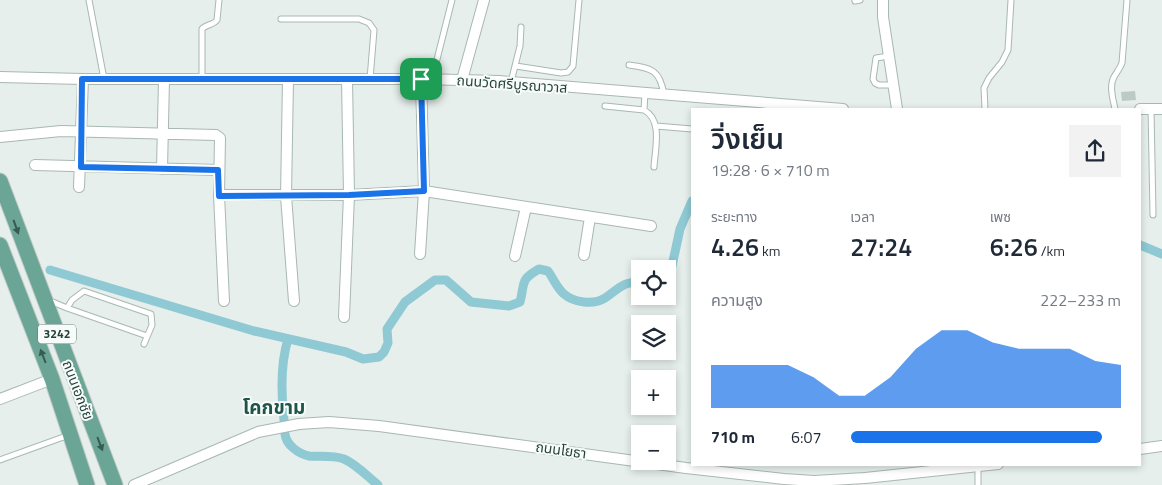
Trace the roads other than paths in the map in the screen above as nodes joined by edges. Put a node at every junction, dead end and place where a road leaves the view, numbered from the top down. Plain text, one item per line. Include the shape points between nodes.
1 (89, 0) edge
2 (219, 0) edge
3 (452, 0) edge
4 (484, 0) edge
5 (579, 0) edge
6 (882, 0) edge
7 (1011, 0) edge
8 (1127, 0) edge
9 (281, 19) dead end
10 (521, 27) dead end
11 (889, 56) junction
12 (629, 65) dead end
13 (516, 66) junction
14 (0, 77) edge
15 (82, 79) junction
16 (104, 79) junction
17 (164, 79) junction
18 (202, 79) junction
19 (288, 79) junction
20 (426, 79) junction
21 (347, 80) junction
22 (370, 80) junction
23 (462, 80) junction
24 (511, 82) junction
25 (893, 85) junction
26 (645, 93) junction
27 (664, 95) junction
28 (605, 106) dead end
29 (830, 108) edge
30 (897, 108) edge
31 (985, 108) edge
32 (1114, 108) edge
33 (1157, 109) edge
34 (644, 110) junction
35 (1141, 110) edge
36 (656, 126) junction
37 (691, 129) edge
38 (81, 132) junction
39 (163, 134) junction
40 (0, 137) edge
41 (35, 165) dead end
42 (81, 167) junction
43 (654, 167) dead end
44 (162, 169) junction
45 (218, 170) junction
46 (0, 181) edge
47 (79, 187) dead end
48 (424, 191) junction
49 (349, 195) junction
50 (219, 196) junction
51 (286, 196) junction
52 (526, 207) junction
53 (1153, 215) dead end
54 (590, 217) junction
55 (651, 226) dead end
56 (0, 245) edge
57 (420, 254) dead end
58 (584, 255) dead end
59 (515, 256) dead end
60 (43, 298) junction
61 (224, 301) dead end
62 (294, 301) dead end
63 (67, 308) junction
64 (344, 317) dead end
65 (147, 336) junction
66 (144, 344) dead end
67 (52, 379) junction
68 (0, 399) edge
69 (69, 434) junction
70 (1162, 446) edge
71 (1141, 449) edge
72 (0, 460) edge
73 (978, 466) joint
74 (87, 485) edge
75 (115, 485) edge
76 (134, 485) edge
77 (978, 485) edge

1 - 16 lane
2 - 18 lane via 216,22 202,29
3 - 20 lane
4 - 23 street
5 - 13 lane via 573,66 568,72
6 - 11 street
7 - 31 lane via 1008,50 984,88
8 - 32 lane via 1122,63 1112,85
9 - 22 lane via 359,19 369,23 374,30
10 - 13 lane
11 - 25 street
11 - 25 lane via 876,58 873,79 879,86
12 - 27 lane via 652,70 660,80
13 - 24 lane
14 - 15 street, ถนนวัดศรีบูรณาวาส
15 - 16 street, ถนนวัดศรีบูรณาวาส
15 - 38 street
16 - 17 street, ถนนวัดศรีบูรณาวาส
17 - 18 street, ถนนวัดศรีบูรณาวาส
17 - 39 street
18 - 19 street, ถนนวัดศรีบูรณาวาส
19 - 21 street, ถนนวัดศรีบูรณาวาส
19 - 51 street
20 - 22 street, ถนนวัดศรีบูรณาวาส
20 - 23 street, ถนนวัดศรีบูรณาวาส
20 - 48 street
21 - 22 street, ถนนวัดศรีบูรณาวาส
21 - 49 street
23 - 24 street, ถนนวัดศรีบูรณาวาส
24 - 26 street, ถนนวัดศรีบูรณาวาส
25 - 30 street
26 - 27 street, ถนนวัดศรีบูรณาวาส
26 - 34 lane
27 - 29 street, ถนนวัดศรีบูรณาวาส
28 - 34 lane
33 - 35 street
33 - 53 lane
34 - 36 lane via 654,118
36 - 37 lane
36 - 43 lane
38 - 39 street
38 - 40 street
38 - 42 street
39 - 44 street
39 - 45 street via 218,136
41 - 42 street
42 - 44 street
42 - 47 street
44 - 45 street
45 - 50 street
46 -> 60 main road, ถนนเอกชัย / 3242
48 - 49 street
48 - 52 street
48 - 57 street
49 - 51 street
49 - 64 street
50 - 51 street
50 - 61 street
51 - 62 street
52 - 54 street
52 - 59 street
54 - 55 street
54 - 58 street
67 -> 56 main road, ถนนเอกชัย / 3242
60 - 63 lane
60 -> 75 main road, ถนนเอกชัย / 3242
63 - 65 lane
63 - 65 lane via 84,291 151,314 152,325
65 - 66 lane
67 - 68 street
67 - 69 main road, ถนนเอกชัย / 3242
69 - 72 lane
69 - 74 main road, ถนนเอกชัย / 3242
70 - 71 street
73 - 76 street, ถนนโยธา via 865,478 784,479 329,422 258,432
73 - 77 lane

